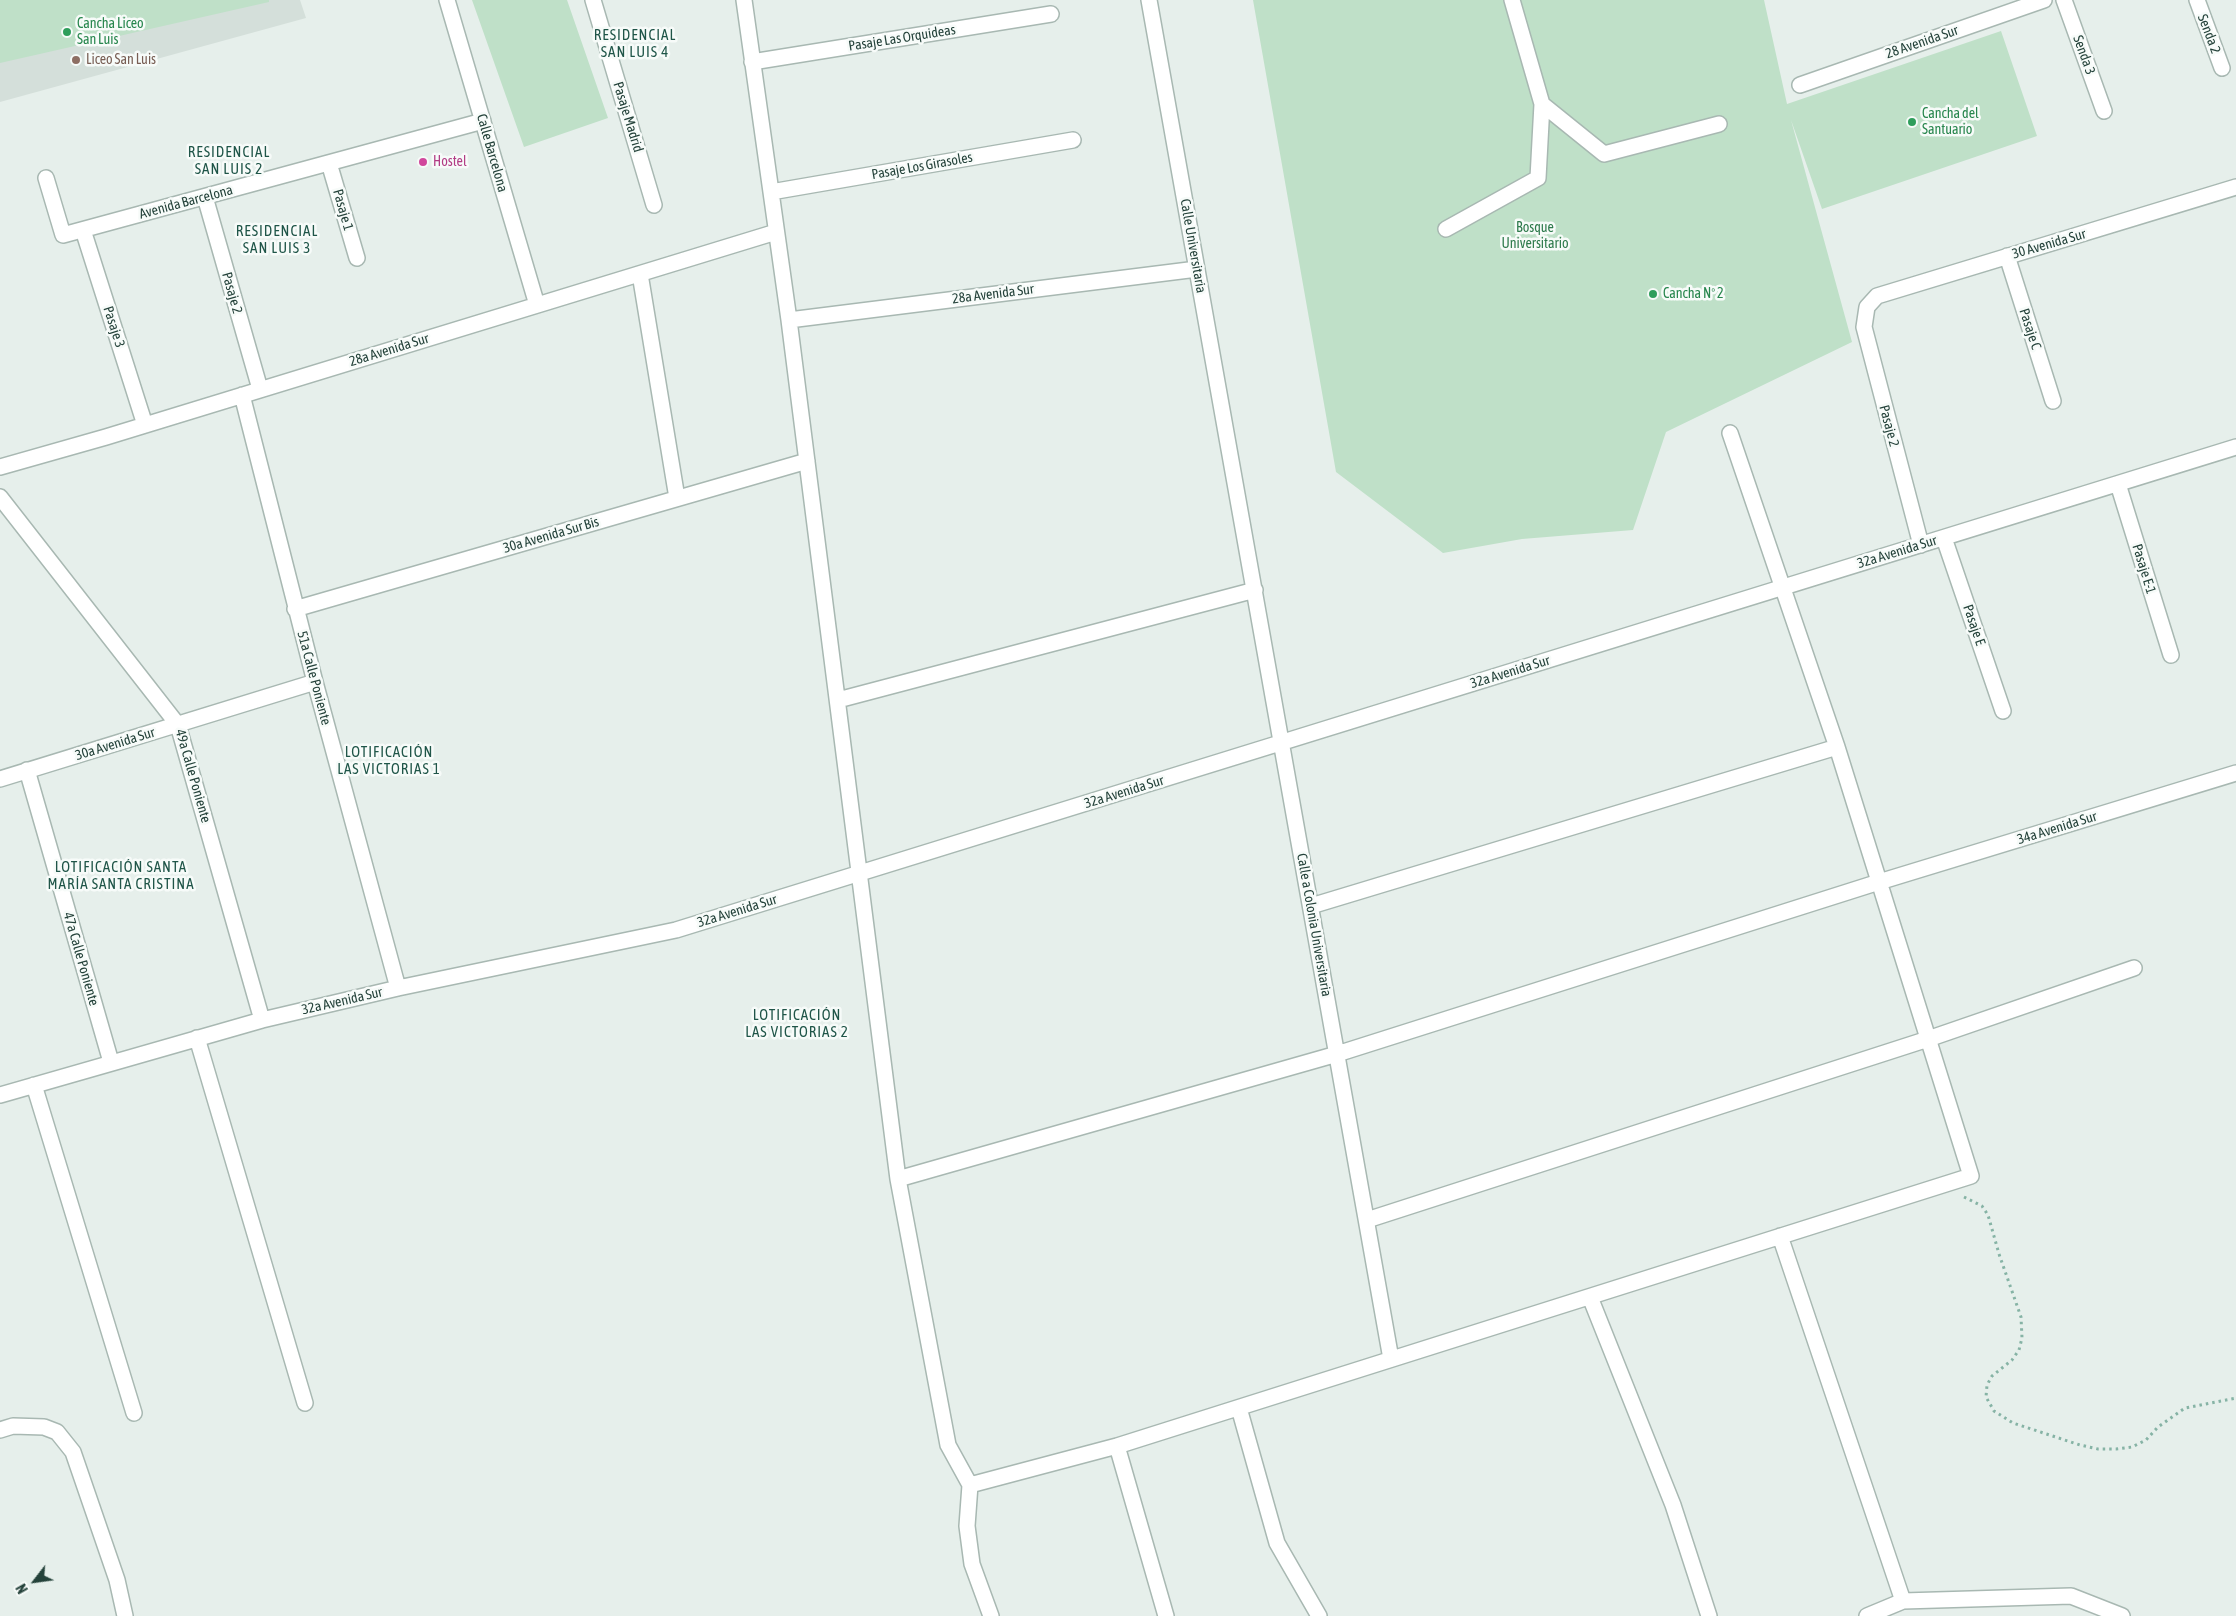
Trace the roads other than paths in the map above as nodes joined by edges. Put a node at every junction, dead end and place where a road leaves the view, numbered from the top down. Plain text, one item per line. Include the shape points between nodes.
1 (447, 0) edge
2 (593, 0) edge
3 (744, 0) edge
4 (1150, 0) edge
5 (1512, 0) edge
6 (2044, 0) edge
7 (2064, 0) edge
8 (2197, 0) edge
9 (1051, 14) dead end
10 (752, 62) junction
11 (2222, 68) dead end
12 (1800, 85) dead end
13 (1542, 104) junction
14 (2104, 111) dead end
15 (483, 121) junction
16 (1719, 124) dead end
17 (1073, 140) dead end
18 (328, 163) junction
19 (46, 178) dead end
20 (2236, 188) edge
21 (771, 192) junction
22 (204, 197) junction
23 (654, 205) dead end
24 (1446, 229) dead end
25 (83, 230) junction
26 (776, 232) junction
27 (2007, 256) junction
28 (357, 258) dead end
29 (1198, 269) junction
30 (640, 274) junction
31 (536, 305) junction
32 (1868, 307) joint
33 (789, 320) junction
34 (260, 390) junction
35 (242, 395) junction
36 (2053, 401) dead end
37 (145, 425) junction
38 (1730, 433) dead end
39 (2236, 447) edge
40 (807, 461) junction
41 (0, 467) edge
42 (2118, 484) junction
43 (1237, 491) joint
44 (0, 497) edge
45 (677, 498) junction
46 (1944, 538) junction
47 (1921, 545) junction
48 (1781, 588) junction
49 (1255, 590) junction
50 (295, 609) junction
51 (2171, 655) dead end
52 (315, 682) junction
53 (838, 700) junction
54 (2003, 711) dead end
55 (178, 725) junction
56 (1282, 743) junction
57 (1837, 747) junction
58 (26, 770) junction
59 (2236, 773) edge
60 (0, 778) edge
61 (860, 874) junction
62 (1879, 882) junction
63 (1311, 906) junction
64 (2134, 968) dead end
65 (398, 988) junction
66 (262, 1020) junction
67 (197, 1038) junction
68 (1928, 1039) junction
69 (1337, 1054) junction
70 (110, 1062) junction
71 (34, 1085) junction
72 (0, 1095) edge
73 (898, 1179) junction
74 (1367, 1220) junction
75 (1780, 1236) junction
76 (1590, 1297) junction
77 (1392, 1359) junction
78 (305, 1403) dead end
79 (1239, 1408) junction
80 (134, 1413) dead end
81 (0, 1430) edge
82 (1117, 1446) junction
83 (970, 1485) junction
84 (1903, 1601) junction
85 (125, 1616) edge
86 (991, 1616) edge
87 (1166, 1616) edge
88 (1320, 1616) edge
89 (1709, 1616) edge
90 (1867, 1616) edge
91 (2122, 1616) edge

1 - 15 street, Calle Barcelona
2 - 23 street, Pasaje Madrid
3 - 10 street
4 - 29 street, Calle Universitaria
5 - 13 street
6 - 12 street, 28 Avenida Sur
7 - 14 street, Senda 3
8 - 11 street, Senda 2
9 - 10 street, Pasaje Las Orquideas
10 - 21 street
13 - 16 street via 1604,154
13 - 24 street via 1538,178
15 - 18 street, Avenida Barcelona
15 - 31 street, Calle Barcelona
17 - 21 street, Pasaje Los Girasoles
18 - 22 street, Avenida Barcelona
18 - 28 street, Pasaje 1
19 - 25 street, Avenida Barcelona via 63,235
20 - 27 street, 30 Avenida Sur
21 - 26 street
22 - 25 street, Avenida Barcelona
22 - 34 street, Pasaje 2
25 - 37 street, Pasaje 3
26 - 30 street, 28a Avenida Sur
26 - 33 street
27 - 32 street, 30 Avenida Sur via 1877,296
27 - 36 street, Pasaje C
29 - 33 street, 28a Avenida Sur
29 - 43 street, Calle Universitaria
30 - 31 street, 28a Avenida Sur
30 - 45 street
31 - 34 street, 28a Avenida Sur
32 - 47 street, Pasaje 2 via 1864,316 1866,335
33 - 40 street
34 - 35 street, 28a Avenida Sur
35 - 37 street, 28a Avenida Sur
35 - 50 street, 51a Calle Poniente
37 - 41 street, 28a Avenida Sur
38 - 48 street
39 - 42 street, 32a Avenida Sur
40 - 45 street, 30a Avenida Sur Bis
40 - 53 street
42 - 46 street, 32a Avenida Sur
42 - 51 street, Pasaje E-1
43 - 49 street, Calle a Colonia Universitaria
44 - 55 street, 49a Calle Poniente
45 - 50 street, 30a Avenida Sur Bis
46 - 47 street, 32a Avenida Sur
46 - 54 street, Pasaje E
47 - 48 street, 32a Avenida Sur
48 - 56 street, 32a Avenida Sur
48 - 57 street
49 - 53 street
49 - 56 street, Calle a Colonia Universitaria
50 - 52 street, 51a Calle Poniente
52 - 55 street, 30a Avenida Sur
52 - 65 street, 51a Calle Poniente
53 - 61 street
55 - 58 street, 30a Avenida Sur
55 - 66 street, 49a Calle Poniente
56 - 61 street, 32a Avenida Sur
56 - 63 street, Calle a Colonia Universitaria
57 - 62 street
57 - 63 street
58 - 60 street, 30a Avenida Sur
58 - 70 street, 47a Calle Poniente
59 - 62 street, 34a Avenida Sur
61 - 65 street, 32a Avenida Sur via 676,930
61 - 73 street
62 - 68 street
62 - 69 street, 34a Avenida Sur
63 - 69 street, Calle a Colonia Universitaria
64 - 68 street
65 - 66 street, 32a Avenida Sur
66 - 67 street, 32a Avenida Sur
67 - 70 street, 32a Avenida Sur
67 - 78 street
68 - 74 street
68 - 75 street via 1971,1176
69 - 73 street, 34a Avenida Sur
69 - 74 street, Calle a Colonia Universitaria
70 - 71 street, 32a Avenida Sur
71 - 72 street, 32a Avenida Sur
71 - 80 street
73 - 83 street via 948,1445
74 - 77 street, Calle a Colonia Universitaria
75 - 76 street
75 - 84 street
76 - 77 street
76 - 89 street via 1673,1506
77 - 79 street
79 - 82 street
79 - 88 street via 1277,1543
81 - 85 street via 13,1426 44,1427 57,1432 73,1452 117,1580
82 - 83 street
82 - 87 street
83 - 86 street via 967,1526 972,1564
84 - 90 street
84 - 91 street via 2070,1596

